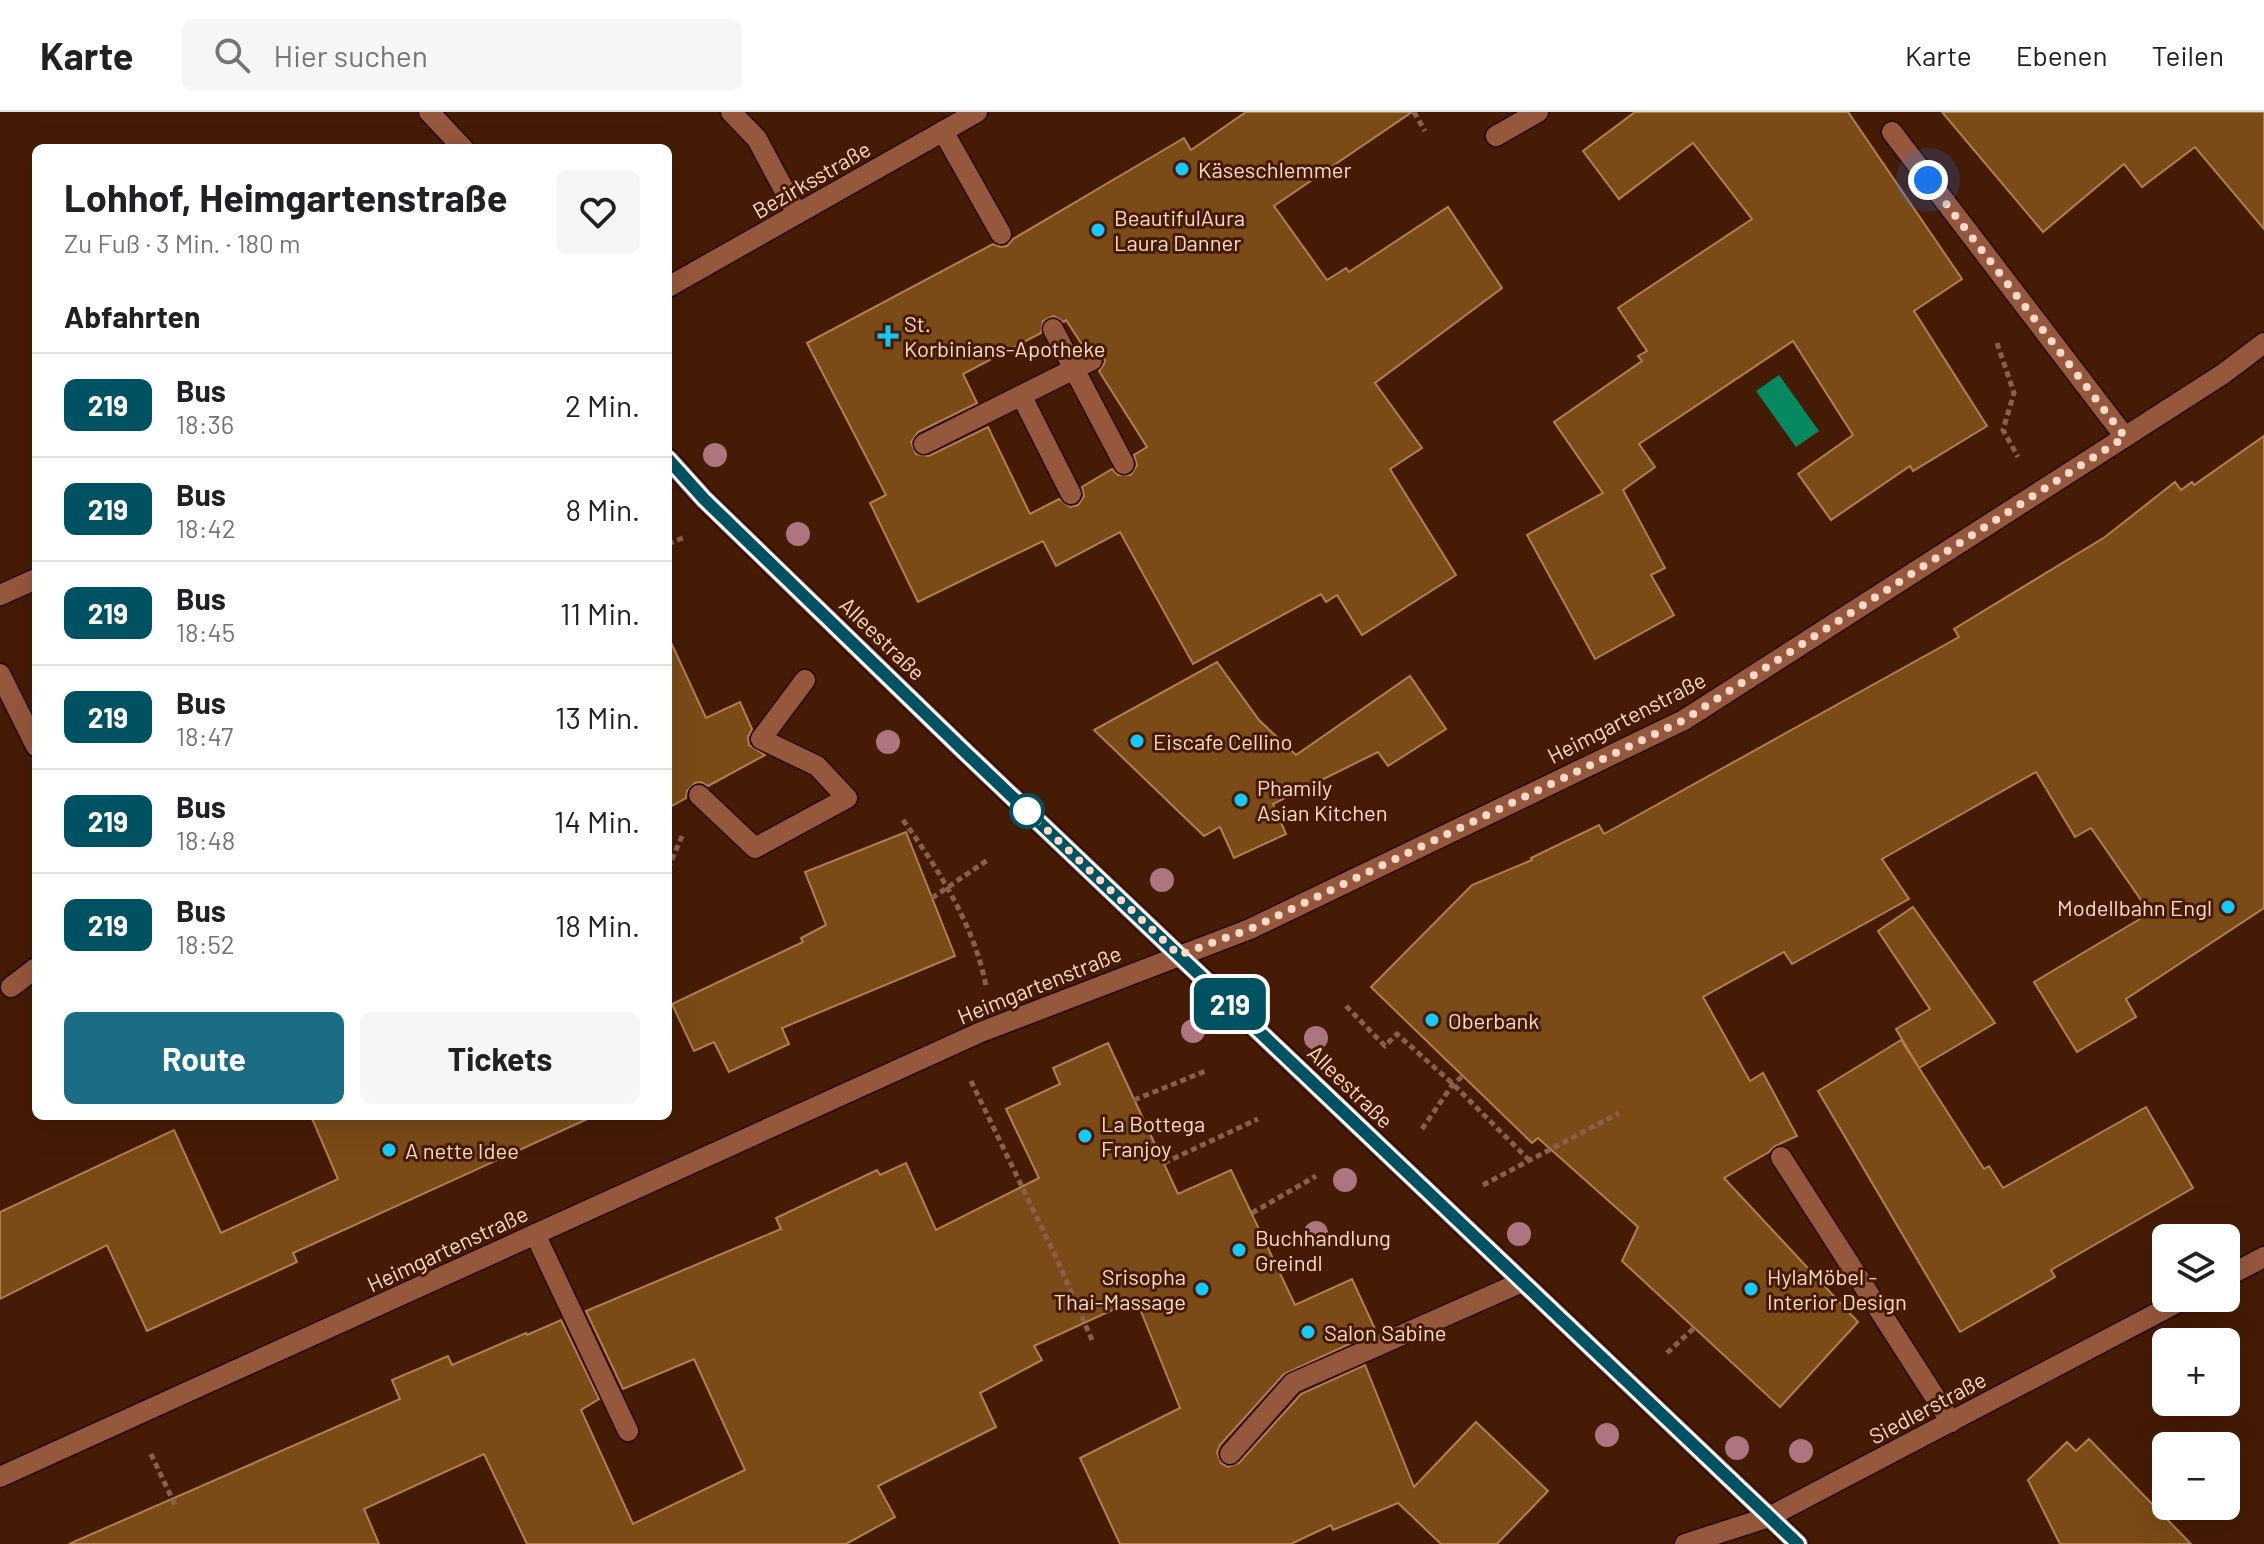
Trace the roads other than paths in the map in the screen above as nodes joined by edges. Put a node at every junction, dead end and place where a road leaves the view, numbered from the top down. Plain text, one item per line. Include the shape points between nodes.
1 (429, 112) edge
2 (731, 112) edge
3 (977, 112) edge
4 (1538, 112) edge
5 (943, 131) junction
6 (1892, 132) dead end
7 (1496, 136) dead end
8 (459, 144) edge
9 (797, 214) junction
10 (1001, 234) dead end
11 (672, 285) edge
12 (1053, 329) dead end
13 (2264, 343) edge
14 (1083, 365) junction
15 (1022, 397) junction
16 (2125, 437) junction
17 (924, 444) dead end
18 (672, 463) edge
19 (1124, 464) dead end
20 (1071, 494) dead end
21 (32, 581) edge
22 (0, 595) edge
23 (0, 674) edge
24 (805, 680) dead end
25 (32, 738) edge
26 (699, 795) dead end
27 (1179, 955) junction
28 (32, 971) edge
29 (11, 987) dead end
30 (1781, 1157) dead end
31 (535, 1234) junction
32 (2264, 1257) edge
33 (2240, 1270) edge
34 (1522, 1282) junction
35 (2159, 1312) edge
36 (1951, 1422) junction
37 (628, 1431) dead end
38 (1230, 1454) dead end
39 (0, 1477) edge
40 (1769, 1517) junction
41 (1685, 1544) edge
42 (1798, 1544) edge

1 - 8 street
2 - 9 street via 757,139
3 - 5 street, Bezirksstraße
4 - 7 street
5 - 9 street, Bezirksstraße
5 - 10 street
6 - 16 street
9 - 11 street, Bezirksstraße
12 - 14 street
13 - 16 street, Heimgartenstraße
14 - 15 street
14 - 19 street
15 - 17 street
15 - 20 street
16 - 27 street, Heimgartenstraße via 1684,720 1250,929
18 - 27 street, Alleestraße
21 - 22 street
23 - 25 street
24 - 26 street via 761,739 817,766 847,798 755,848
27 - 31 street, Heimgartenstraße via 953,1044
27 - 34 street, Alleestraße
28 - 29 street
30 - 36 street
31 - 37 street
31 - 39 street, Heimgartenstraße
32 - 33 street
34 - 38 street via 1293,1383
34 - 40 street, Alleestraße
35 - 36 street, Siedlerstraße
36 - 40 street, Siedlerstraße
40 - 41 street, Siedlerstraße
40 - 42 street, Alleestraße

